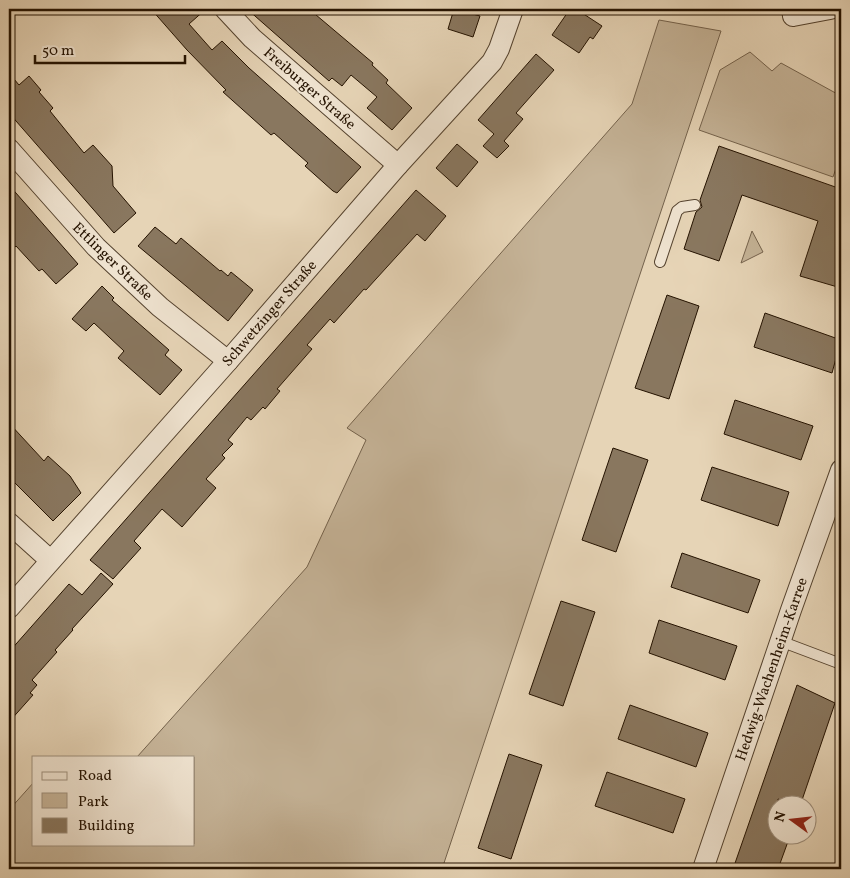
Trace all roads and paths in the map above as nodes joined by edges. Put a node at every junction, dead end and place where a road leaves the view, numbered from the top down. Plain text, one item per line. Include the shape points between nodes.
1 (225, 9) edge
2 (513, 9) edge
3 (830, 9) edge
4 (792, 12) edge
5 (9, 149) edge
6 (398, 165) junction
7 (695, 204) dead end
8 (660, 262) dead end
9 (228, 361) junction
10 (841, 470) edge
11 (9, 523) edge
12 (50, 560) junction
13 (9, 608) edge
14 (780, 641) junction
15 (841, 664) edge
16 (703, 869) edge

1 - 6 street, Freiburger Straße via 252,38
2 - 6 street, Schwetzinger Straße via 492,62
3 - 4 street
5 - 9 street, Ettlinger Straße via 96,247 160,307
6 - 9 street, Schwetzinger Straße
7 - 8 lane via 682,207 677,212
9 - 12 street, Schwetzinger Straße
10 - 14 street, Hedwig-Wachenheim-Karree
11 - 12 street
12 - 13 street, Schwetzinger Straße
14 - 15 lane
14 - 16 street, Hedwig-Wachenheim-Karree

